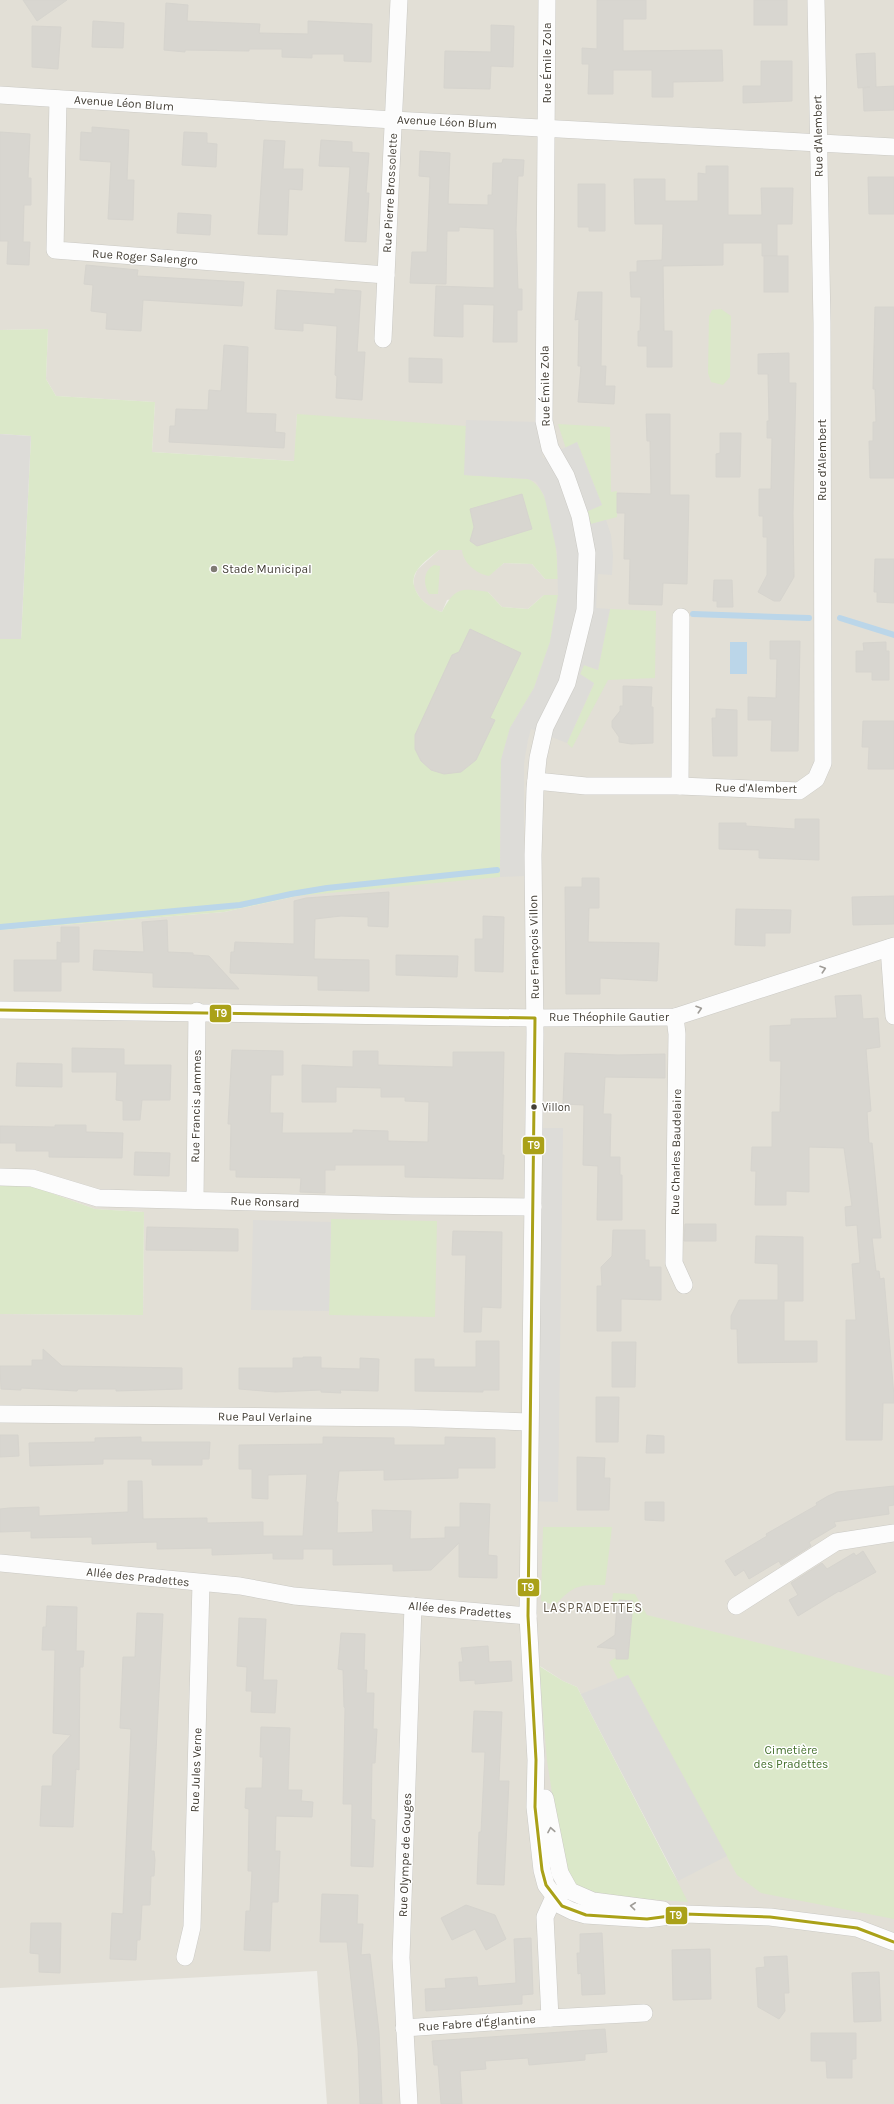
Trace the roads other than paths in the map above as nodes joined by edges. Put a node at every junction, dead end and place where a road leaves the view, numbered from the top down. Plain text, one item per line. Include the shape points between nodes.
1 (399, 0) edge
2 (547, 0) edge
3 (816, 0) edge
4 (0, 95) edge
5 (58, 99) junction
6 (393, 120) junction
7 (547, 127) junction
8 (818, 143) junction
9 (894, 147) edge
10 (386, 276) junction
11 (383, 339) dead end
12 (681, 617) dead end
13 (536, 781) junction
14 (680, 786) junction
15 (891, 947) edge
16 (0, 1010) edge
17 (197, 1011) junction
18 (894, 1016) edge
19 (675, 1017) junction
20 (535, 1018) junction
21 (0, 1177) edge
22 (195, 1200) junction
23 (533, 1207) junction
24 (684, 1285) dead end
25 (0, 1414) edge
26 (529, 1422) junction
27 (894, 1533) edge
28 (0, 1563) edge
29 (201, 1583) junction
30 (413, 1606) junction
31 (736, 1606) dead end
32 (528, 1616) junction
33 (561, 1892) junction
34 (894, 1942) edge
35 (185, 1957) dead end
36 (644, 2013) dead end
37 (550, 2018) junction
38 (404, 2028) junction
39 (408, 2104) edge

1 - 6 street, Rue Pierre Brossolette
2 - 7 street, Rue Émile Zola
3 - 8 street, Rue d'Alembert
4 - 5 street, Avenue Léon Blum
5 - 6 street, Avenue Léon Blum
5 - 10 street, Rue Roger Salengro via 55,250
6 - 7 street, Avenue Léon Blum
6 - 10 street, Rue Pierre Brossolette
7 - 8 street, Avenue Léon Blum
7 - 13 street, Rue Émile Zola via 544,421 550,448 566,476 580,516 587,553 585,610 566,683 545,727
8 - 9 street, Avenue Léon Blum
8 - 14 street, Rue d'Alembert via 822,324 823,763 816,779 799,791
10 - 11 street, Rue Pierre Brossolette
12 - 14 street
13 - 14 street, Rue d'Alembert via 586,786
13 - 20 street, Rue François Villon via 533,855
15 - 18 street
19 -> 15 street, Rue Théophile Gautier
16 - 17 street, Rue Théophile Gautier
17 - 20 street, Rue Théophile Gautier
17 - 22 street, Rue Francis Jammes
19 - 20 street, Rue Théophile Gautier
19 - 24 street, Rue Charles Baudelaire via 677,1034 674,1263
20 - 23 street, Rue François Villon
21 - 22 street, Rue Ronsard via 32,1178 98,1198
22 - 23 street, Rue Ronsard
23 - 26 street, Rue François Villon
25 - 26 street, Rue Paul Verlaine via 411,1418
26 - 32 street, Rue François Villon
27 - 31 street via 836,1542
28 - 29 street, Allée des Pradettes
29 - 30 street, Allée des Pradettes via 240,1586 294,1596
29 - 35 street, Rue Jules Verne via 192,1927
30 - 32 street, Allée des Pradettes
30 - 38 street, Rue Olympe de Gouges via 401,1958
32 - 33 street, Allée des Pradettes via 536,1760 560,1873
33 - 34 street via 593,1901 685,1914 770,1917 857,1928
33 - 37 street, Rue Fabre d'Églantine via 545,1917
36 - 37 street, Rue Fabre d'Églantine
37 - 38 street, Rue Fabre d'Églantine
38 - 39 street, Rue Olympe de Gouges

